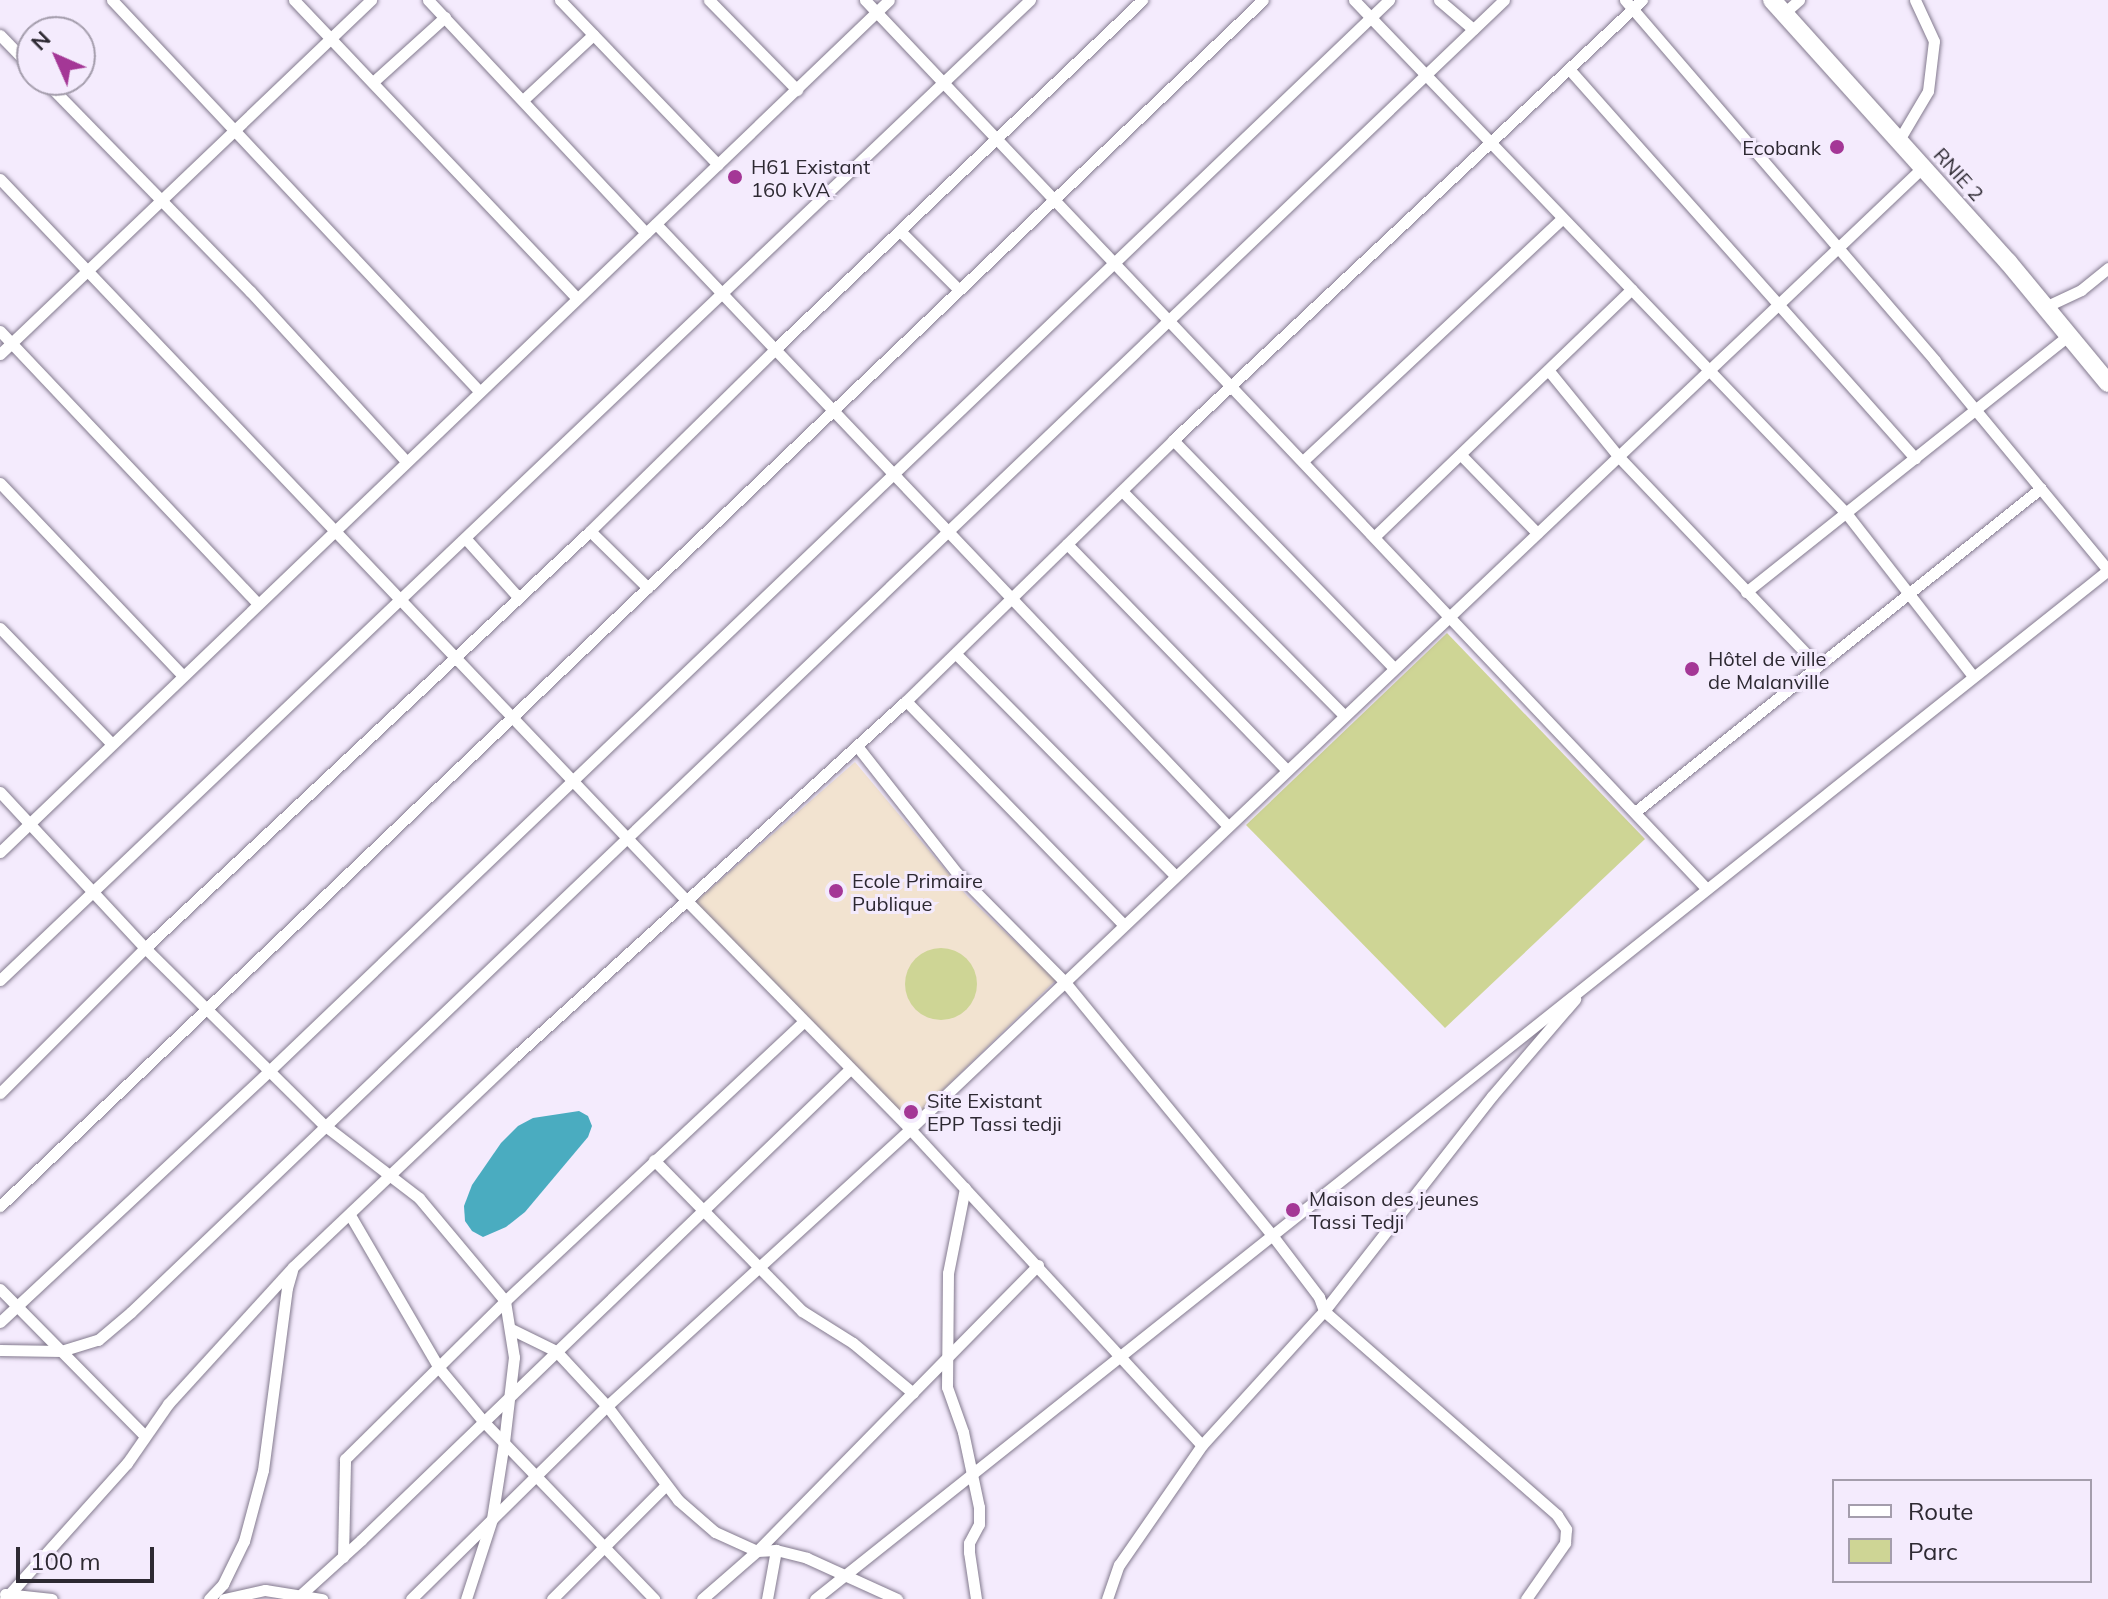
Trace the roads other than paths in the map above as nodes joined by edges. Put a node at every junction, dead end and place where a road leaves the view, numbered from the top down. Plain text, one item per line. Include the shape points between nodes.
1 (112, 0) edge
2 (294, 0) edge
3 (371, 0) edge
4 (428, 0) edge
5 (560, 0) edge
6 (709, 0) edge
7 (865, 0) edge
8 (889, 0) edge
9 (1030, 0) edge
10 (1142, 0) edge
11 (1263, 0) edge
12 (1354, 0) edge
13 (1389, 0) edge
14 (1439, 0) edge
15 (1504, 0) edge
16 (1642, 0) edge
17 (1799, 0) edge
18 (1915, 0) edge
19 (1628, 5) edge
20 (1778, 7) edge
21 (876, 12) junction
22 (445, 17) junction
23 (1371, 17) junction
24 (1473, 29) junction
25 (0, 35) edge
26 (593, 35) junction
27 (331, 38) junction
28 (16, 52) edge
29 (1569, 69) junction
30 (1426, 75) junction
31 (373, 82) junction
32 (943, 82) junction
33 (797, 90) junction
34 (59, 96) edge
35 (523, 100) junction
36 (235, 129) junction
37 (998, 140) junction
38 (1899, 140) junction
39 (1492, 144) junction
40 (718, 165) junction
41 (1923, 167) junction
42 (0, 179) edge
43 (1055, 200) junction
44 (161, 201) junction
45 (1563, 218) junction
46 (651, 229) junction
47 (901, 232) junction
48 (1839, 248) junction
49 (1117, 262) junction
50 (2108, 268) edge
51 (87, 271) junction
52 (1632, 289) junction
53 (959, 290) junction
54 (721, 294) junction
55 (577, 298) junction
56 (1777, 305) junction
57 (2045, 307) junction
58 (1169, 319) junction
59 (0, 331) edge
60 (2069, 335) junction
61 (11, 343) junction
62 (774, 350) junction
63 (0, 354) edge
64 (1708, 369) junction
65 (1549, 371) junction
66 (2108, 383) edge
67 (1231, 385) junction
68 (479, 391) junction
69 (1975, 410) junction
70 (833, 411) junction
71 (1173, 440) junction
72 (1461, 455) junction
73 (1618, 456) junction
74 (1915, 458) junction
75 (1304, 460) junction
76 (406, 461) junction
77 (894, 474) junction
78 (0, 483) edge
79 (2041, 488) junction
80 (1122, 491) junction
81 (1846, 513) junction
82 (333, 530) junction
83 (590, 531) junction
84 (946, 533) junction
85 (1537, 533) junction
86 (1375, 536) junction
87 (466, 539) junction
88 (1067, 544) junction
89 (2108, 570) edge
90 (648, 588) junction
91 (1746, 592) junction
92 (1909, 594) junction
93 (518, 597) junction
94 (399, 600) junction
95 (1012, 600) junction
96 (257, 603) junction
97 (1451, 615) junction
98 (0, 628) edge
99 (956, 654) junction
100 (455, 658) junction
101 (1818, 666) junction
102 (1394, 668) junction
103 (182, 675) junction
104 (1972, 675) junction
105 (906, 701) junction
106 (1344, 715) junction
107 (512, 717) junction
108 (112, 744) junction
109 (857, 746) junction
110 (1287, 770) junction
111 (572, 781) junction
112 (0, 792) edge
113 (1635, 812) junction
114 (31, 822) junction
115 (1227, 825) junction
116 (628, 839) junction
117 (0, 852) edge
118 (1175, 875) junction
119 (1707, 889) junction
120 (92, 893) junction
121 (688, 902) junction
122 (1123, 924) junction
123 (145, 948) junction
124 (1594, 977) junction
125 (0, 980) edge
126 (1064, 981) junction
127 (205, 1010) junction
128 (803, 1022) junction
129 (850, 1069) junction
130 (269, 1071) junction
131 (0, 1093) edge
132 (324, 1125) junction
133 (910, 1129) junction
134 (654, 1160) junction
135 (392, 1176) junction
136 (965, 1188) junction
137 (0, 1206) edge
138 (702, 1211) junction
139 (350, 1215) junction
140 (1272, 1235) junction
141 (1038, 1265) junction
142 (293, 1267) junction
143 (757, 1268) junction
144 (0, 1289) edge
145 (505, 1301) junction
146 (18, 1306) junction
147 (1324, 1311) junction
148 (0, 1322) edge
149 (511, 1329) junction
150 (0, 1350) edge
151 (61, 1351) junction
152 (556, 1351) junction
153 (1120, 1355) junction
154 (948, 1357) junction
155 (439, 1368) junction
156 (913, 1393) junction
157 (510, 1395) junction
158 (607, 1406) junction
159 (483, 1421) junction
160 (145, 1436) junction
161 (504, 1442) junction
162 (1202, 1445) junction
163 (971, 1474) junction
164 (535, 1476) junction
165 (666, 1485) junction
166 (492, 1519) junction
167 (603, 1546) junction
168 (776, 1550) junction
169 (757, 1551) junction
170 (343, 1557) junction
171 (844, 1576) junction
172 (4, 1595) edge
173 (298, 1597) edge
174 (52, 1599) edge
175 (209, 1599) edge
176 (224, 1599) edge
177 (322, 1599) edge
178 (411, 1599) edge
179 (466, 1599) edge
180 (552, 1599) edge
181 (654, 1599) edge
182 (702, 1599) edge
183 (767, 1599) edge
184 (815, 1599) edge
185 (897, 1599) edge
186 (976, 1599) edge
187 (1107, 1599) edge
188 (1526, 1599) edge

1 - 36 street
2 - 27 street
3 - 27 street
4 - 22 street
5 - 26 street
6 - 33 street
7 - 21 street
8 - 21 street
9 - 32 street
10 - 37 street
11 - 43 street
12 - 23 street
13 - 23 street
14 - 24 street
15 - 24 street
16 - 19 street
17 - 20 street
18 - 38 street via 1934,41 1928,91
19 - 29 street
19 - 48 street
20 - 38 main road, RNIE 2 / RNIE 2
21 - 32 street
21 - 33 street
22 - 31 street
22 - 35 street
23 - 30 street
23 - 49 street
24 - 30 street
25 - 28 street
26 - 35 street
26 - 40 street
27 - 31 street
27 - 36 street
29 - 39 street
29 - 56 street
30 - 39 street
30 - 58 street
31 - 55 street
32 - 37 street
32 - 54 street
33 - 40 street
34 - 44 street
35 - 46 street
36 - 44 street
36 - 68 street
37 - 43 street
37 - 47 street
38 - 41 main road, RNIE 2 / RNIE 2
39 - 45 street
39 - 67 street
40 - 46 street
41 - 48 street
41 - 57 main road, RNIE 2 / RNIE 2
42 - 51 street
43 - 49 street
43 - 53 street
44 - 51 street
44 - 76 street
45 - 52 street
45 - 75 street
46 - 54 street
46 - 55 street
47 - 53 street
47 - 62 street
48 - 56 street
48 - 69 street
49 - 58 street
49 - 77 street
50 - 57 street via 2081,290
51 - 61 street
51 - 82 street
52 - 64 street
52 - 65 street
53 - 70 street
54 - 62 street
54 - 87 street
55 - 68 street
56 - 64 street
56 - 74 street
57 - 60 main road, RNIE 2 / RNIE 2
58 - 67 street
58 - 84 street
59 - 61 street
60 - 66 main road, RNIE 2 / RNIE 2
60 - 69 street
61 - 63 street
61 - 96 street
62 - 70 street
62 - 83 street
64 - 73 street
64 - 81 street
65 - 72 street
65 - 73 street
67 - 71 street
67 - 75 street
68 - 76 street
69 - 74 street
69 - 79 street
70 - 77 street
70 - 90 street
71 - 80 street
71 - 102 street
72 - 85 street
72 - 86 street
73 - 85 street
73 - 91 street
74 - 81 street
75 - 86 street
76 - 82 street
77 - 84 street
77 - 111 street
78 - 103 street
79 - 89 street
79 - 92 street
80 - 88 street
80 - 106 street
81 - 91 street
81 - 92 street
82 - 94 street
82 - 96 street
83 - 90 street
83 - 93 street
84 - 95 street
84 - 116 street
85 - 97 street
86 - 97 street
87 - 93 street
87 - 94 street
88 - 95 street
88 - 110 street
89 - 104 street
90 - 107 street
91 - 101 street
92 - 101 street
92 - 104 street
93 - 100 street
94 - 100 street
94 - 120 street
95 - 99 street
95 - 115 street
96 - 103 street
97 - 102 street
97 - 113 street
98 - 108 street
99 - 105 street
99 - 118 street
100 - 107 street
100 - 123 street
101 - 113 street
102 - 106 street
103 - 108 street
104 - 119 street
105 - 109 street
105 - 122 street
106 - 110 street
107 - 111 street
107 - 127 street
108 - 114 street
109 - 121 street
109 - 126 street via 957,873
110 - 115 street
111 - 116 street
111 - 130 street
112 - 114 street
113 - 119 street
114 - 117 street
114 - 120 street
115 - 118 street
116 - 121 street
116 - 132 street
118 - 122 street
119 - 124 street
120 - 123 street
120 - 125 street
121 - 128 street
121 - 135 street via 512,1059
122 - 126 street
123 - 127 street
123 - 131 street
124 - 140 street
124 - 147 street via 1492,1096
126 - 133 street
126 - 140 street
127 - 130 street
127 - 137 street
128 - 129 street
128 - 134 street
129 - 133 street
129 - 138 street
130 - 132 street
130 - 146 street
132 - 135 street
132 - 151 street via 98,1340
133 - 136 street
133 - 143 street
134 - 138 street
134 - 145 street
135 - 139 street
135 - 145 street via 419,1198
136 - 141 street
136 - 154 street via 948,1273
138 - 143 street
138 - 152 street
139 - 142 street
139 - 155 street
140 - 147 street
140 - 153 street
141 - 153 street
141 - 154 street
142 - 160 street
142 - 175 street via 263,1470 244,1541 223,1584
143 - 156 street via 802,1311 853,1343
143 - 158 street
144 - 146 street
145 - 149 street
145 - 155 street
146 - 148 street
146 - 151 street
147 - 162 street
147 - 188 street via 1557,1515 1566,1529 1565,1543
149 - 152 street
149 - 157 street
150 - 151 street
151 - 160 street
152 - 157 street
152 - 158 street
153 - 162 street
153 - 163 street
154 - 156 street
154 - 163 street via 947,1387
155 - 159 street
155 - 170 street via 345,1459
156 - 169 street
157 - 159 street
157 - 161 street
158 - 164 street
158 - 165 street
159 - 161 street
159 - 170 street
160 - 172 street via 127,1463
161 - 164 street
161 - 166 street
162 - 187 street via 1119,1565
163 - 171 street
163 - 186 street via 980,1518 969,1543
164 - 166 street
164 - 167 street
165 - 167 street
165 - 169 street via 715,1532
166 - 178 street
166 - 179 street
167 - 180 street
167 - 181 street
168 - 169 street
168 - 171 street
168 - 183 street
169 - 182 street
170 - 173 street
171 - 184 street
171 - 185 street
172 - 174 street
173 - 176 street via 257,1591
173 - 177 street

